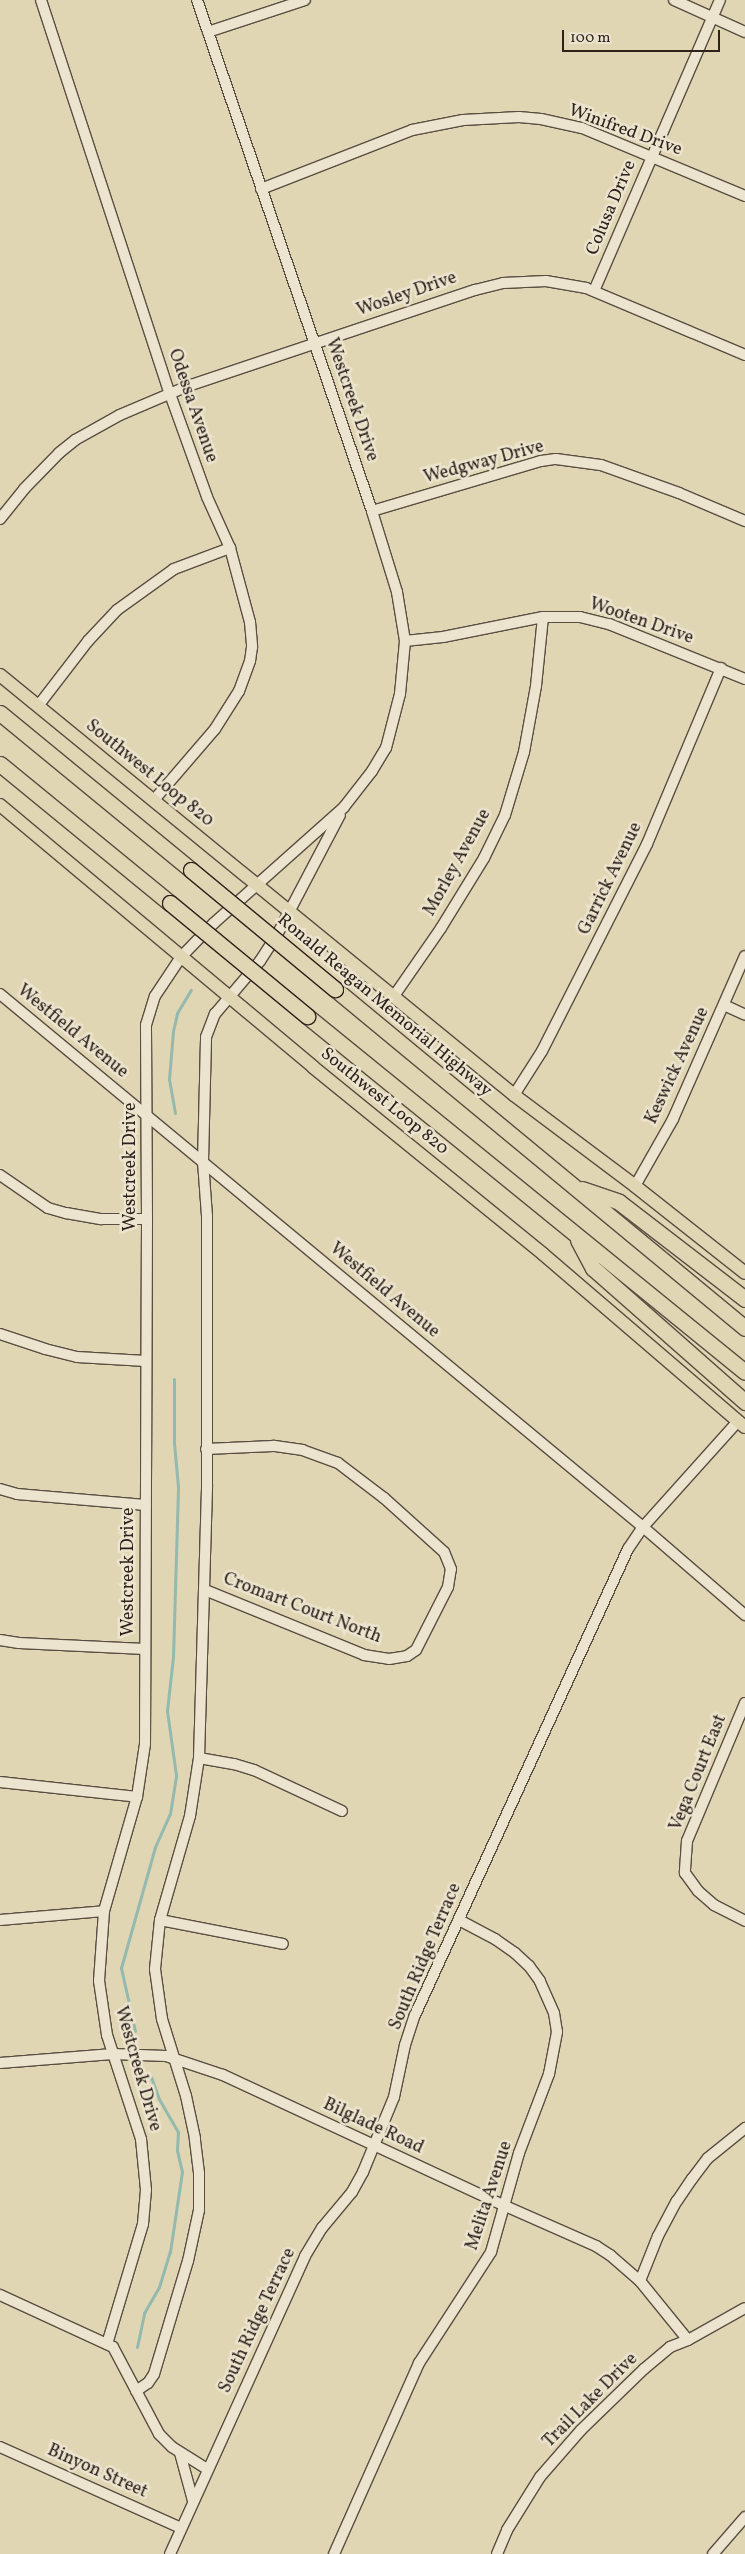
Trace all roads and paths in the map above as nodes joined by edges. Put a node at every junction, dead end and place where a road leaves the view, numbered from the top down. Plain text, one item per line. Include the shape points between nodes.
1 (41, 0) edge
2 (197, 0) edge
3 (305, 0) edge
4 (674, 0) edge
5 (720, 0) edge
6 (712, 17) junction
7 (208, 32) junction
8 (745, 32) edge
9 (652, 156) junction
10 (261, 189) junction
11 (745, 196) edge
12 (594, 291) junction
13 (315, 344) junction
14 (745, 355) edge
15 (170, 394) junction
16 (372, 511) junction
17 (0, 519) edge
18 (745, 521) edge
19 (230, 548) junction
20 (543, 617) junction
21 (405, 641) junction
22 (720, 668) junction
23 (0, 675) edge
24 (745, 679) edge
25 (38, 706) junction
26 (0, 712) edge
27 (0, 764) edge
28 (154, 800) junction
29 (0, 805) edge
30 (344, 807) junction
31 (257, 884) junction
32 (290, 912) junction
33 (745, 956) edge
34 (181, 957) junction
35 (0, 994) edge
36 (228, 995) junction
37 (394, 996) junction
38 (724, 1005) junction
39 (745, 1015) edge
40 (514, 1095) junction
41 (147, 1115) junction
42 (203, 1162) junction
43 (0, 1175) edge
44 (570, 1185) junction
45 (635, 1186) junction
46 (148, 1219) junction
47 (575, 1234) junction
48 (745, 1273) edge
49 (745, 1299) edge
50 (745, 1328) edge
51 (0, 1334) edge
52 (146, 1361) junction
53 (745, 1372) edge
54 (745, 1402) edge
55 (742, 1424) edge
56 (206, 1449) junction
57 (0, 1489) edge
58 (146, 1505) junction
59 (643, 1527) junction
60 (205, 1590) junction
61 (745, 1615) edge
62 (0, 1640) edge
63 (144, 1649) junction
64 (745, 1703) edge
65 (199, 1758) junction
66 (0, 1782) edge
67 (137, 1797) junction
68 (342, 1811) dead end
69 (104, 1911) junction
70 (0, 1920) edge
71 (160, 1920) junction
72 (458, 1920) junction
73 (745, 1921) edge
74 (282, 1944) dead end
75 (113, 2054) junction
76 (174, 2058) junction
77 (0, 2063) edge
78 (745, 2128) edge
79 (375, 2146) junction
80 (503, 2205) junction
81 (640, 2281) junction
82 (0, 2295) edge
83 (745, 2308) edge
84 (688, 2340) junction
85 (107, 2344) junction
86 (136, 2391) junction
87 (0, 2447) edge
88 (180, 2453) junction
89 (207, 2469) junction
90 (193, 2501) junction
91 (745, 2517) edge
92 (181, 2528) junction
93 (170, 2554) edge
94 (334, 2554) edge
95 (497, 2554) edge
96 (713, 2554) edge

1 - 15 street, Odessa Avenue
2 - 7 street, Westcreek Drive
3 - 7 street
4 - 6 street
5 - 6 street, Colusa Drive
6 - 8 street
6 - 9 street, Colusa Drive
7 - 10 street, Westcreek Drive
9 - 10 street, Winifred Drive via 582,128 541,119 463,120 412,130
9 - 11 street, Winifred Drive
9 - 12 street, Colusa Drive
10 - 13 street, Westcreek Drive
12 - 13 street, Wosley Drive via 546,281 503,283
12 - 14 street, Wosley Drive
13 - 15 street, Wosley Drive
13 - 16 street, Westcreek Drive
15 - 17 street, Wosley Drive via 120,415 75,440 24,489
15 - 19 street, Odessa Avenue via 207,497
16 - 18 street, Wedgway Drive via 556,459 601,465
16 - 21 street, Westcreek Drive via 397,592
19 - 25 street via 174,569 117,610 88,641
19 - 28 street, Odessa Avenue via 250,622 250,661 238,691 215,728
20 - 21 street, Wooten Drive via 443,637
20 - 22 street, Wooten Drive via 580,617 609,624
20 - 37 street, Morley Avenue via 536,686 524,752 505,815 484,858 442,928
21 - 30 street, Westcreek Drive via 400,694 386,748
22 - 24 street, Wooten Drive
22 - 40 street, Garrick Avenue via 647,844 542,1051
23 - 25 main road, Southwest Loop 820
25 - 28 main road, Southwest Loop 820
26 - 44 highway, Ronald Reagan Memorial Highway, bridge
27 - 47 highway, bridge
28 - 31 main road, Southwest Loop 820
29 - 34 main road, Southwest Loop 820
30 - 31 street, Westcreek Drive
30 - 32 street, Westcreek Drive
31 - 32 main road, Southwest Loop 820
31 - 34 street, Westcreek Drive
32 - 36 street, Westcreek Drive via 260,961
32 - 37 main road, Southwest Loop 820
33 - 38 street, Keswick Avenue
34 - 36 main road, Southwest Loop 820
34 - 41 street, Westcreek Drive via 155,996 146,1025
35 - 41 street, Westfield Avenue
36 - 42 street, Westcreek Drive via 215,1014 206,1037
36 - 55 main road, Southwest Loop 820 via 543,1254
37 - 40 main road, Southwest Loop 820
38 - 39 street
38 - 45 street, Keswick Avenue via 673,1119
40 - 45 main road, Southwest Loop 820
41 - 42 street, Westfield Avenue
41 - 46 street, Westcreek Drive
42 - 56 street, Westcreek Drive
42 - 59 street, Westfield Avenue
43 - 46 street via 48,1208 66,1214 100,1219
44 - 49 highway via 619,1202
44 - 50 highway, Ronald Reagan Memorial Highway
45 - 48 main road, Southwest Loop 820
46 - 52 street, Westcreek Drive
47 - 53 highway
47 - 54 highway via 593,1268
51 - 52 street via 77,1357
52 - 58 street, Westcreek Drive
55 - 59 street, South Ridge Terrace
56 - 60 street, Westcreek Drive
56 - 60 street, Cromart Court North via 273,1446 303,1450 338,1463 384,1498 444,1552 451,1569 448,1587 416,1650 407,1656 389,1659 364,1655
57 - 58 street via 17,1494
58 - 63 street, Westcreek Drive
59 - 61 street, Westfield Avenue
59 - 72 street, South Ridge Terrace via 628,1549
60 - 65 street, Westcreek Drive
62 - 63 street
63 - 67 street, Westcreek Drive via 145,1744
64 - 73 street, Vega Court East via 687,1840 685,1873 714,1905
65 - 68 street via 254,1770
65 - 71 street, Westcreek Drive via 190,1816
66 - 67 street
67 - 69 street, Westcreek Drive
69 - 70 street
69 - 75 street, Westcreek Drive via 99,1981 103,2018
71 - 74 street
71 - 76 street, Westcreek Drive via 155,1954 156,1983 162,2019
72 - 79 street, South Ridge Terrace via 415,2015 394,2097
72 - 80 street, Melita Avenue via 495,1939 529,1966 540,1981 554,2013 557,2032 549,2074
75 - 76 street, Bilglade Road
75 - 77 street, Bilglade Road
75 - 85 street, Westcreek Drive via 141,2140 146,2190 143,2224
76 - 79 street, Bilglade Road via 223,2076
76 - 86 street, Westcreek Drive via 195,2138 199,2210 190,2254 154,2374
78 - 81 street via 708,2158 692,2179 658,2236
79 - 80 street, Bilglade Road
79 - 89 street, South Ridge Terrace via 352,2192 322,2228 305,2256
80 - 81 street, Bilglade Road via 596,2246
80 - 94 street, Melita Avenue via 491,2252 419,2363
81 - 84 street, Bilglade Road
82 - 85 street
83 - 84 street, Trail Lake Drive
84 - 95 street, Trail Lake Drive via 670,2347 581,2430 540,2477
85 - 86 street via 114,2349
86 - 88 street via 159,2434
87 - 92 street, Binyon Street
88 - 89 street
88 - 90 street
89 - 90 street, South Ridge Terrace
90 - 92 street, South Ridge Terrace
91 - 96 street
92 - 93 street, South Ridge Terrace

